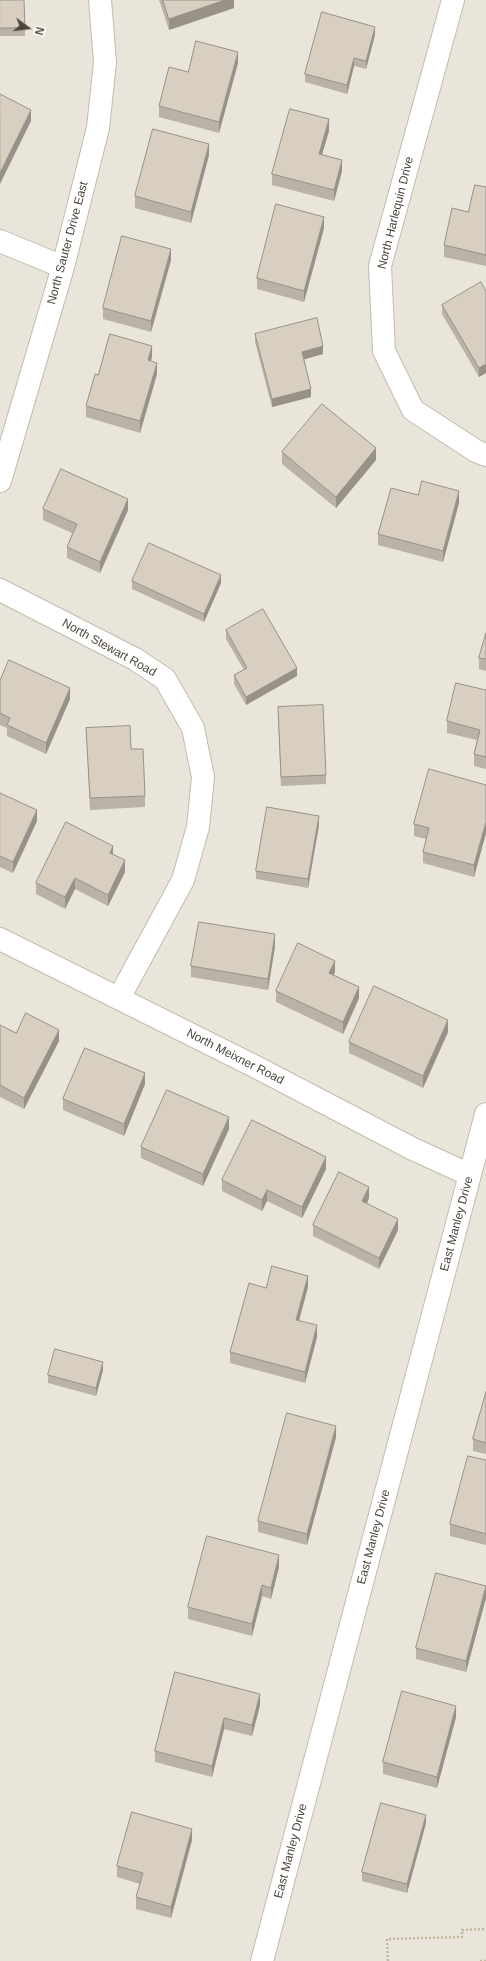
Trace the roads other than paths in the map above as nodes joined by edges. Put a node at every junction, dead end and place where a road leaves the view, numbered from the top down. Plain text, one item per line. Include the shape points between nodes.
1 (100, 0) edge
2 (453, 0) edge
3 (0, 241) edge
4 (63, 267) junction
5 (486, 455) edge
6 (0, 480) edge
7 (0, 590) edge
8 (0, 940) edge
9 (119, 998) junction
10 (486, 1114) edge
11 (470, 1175) junction
12 (262, 1961) edge

1 - 4 street, North Sauter Drive East via 105,62 98,128
2 - 5 street, North Harlequin Drive via 380,266 384,351 413,410
3 - 4 street
4 - 6 street, North Sauter Drive East
7 - 9 street, North Stewart Road via 135,659 165,679 194,728 203,777 198,827 183,880
8 - 9 street, North Meixner Road
9 - 11 street, North Meixner Road via 413,1149
10 - 11 street, East Manley Drive
11 - 12 street, East Manley Drive

